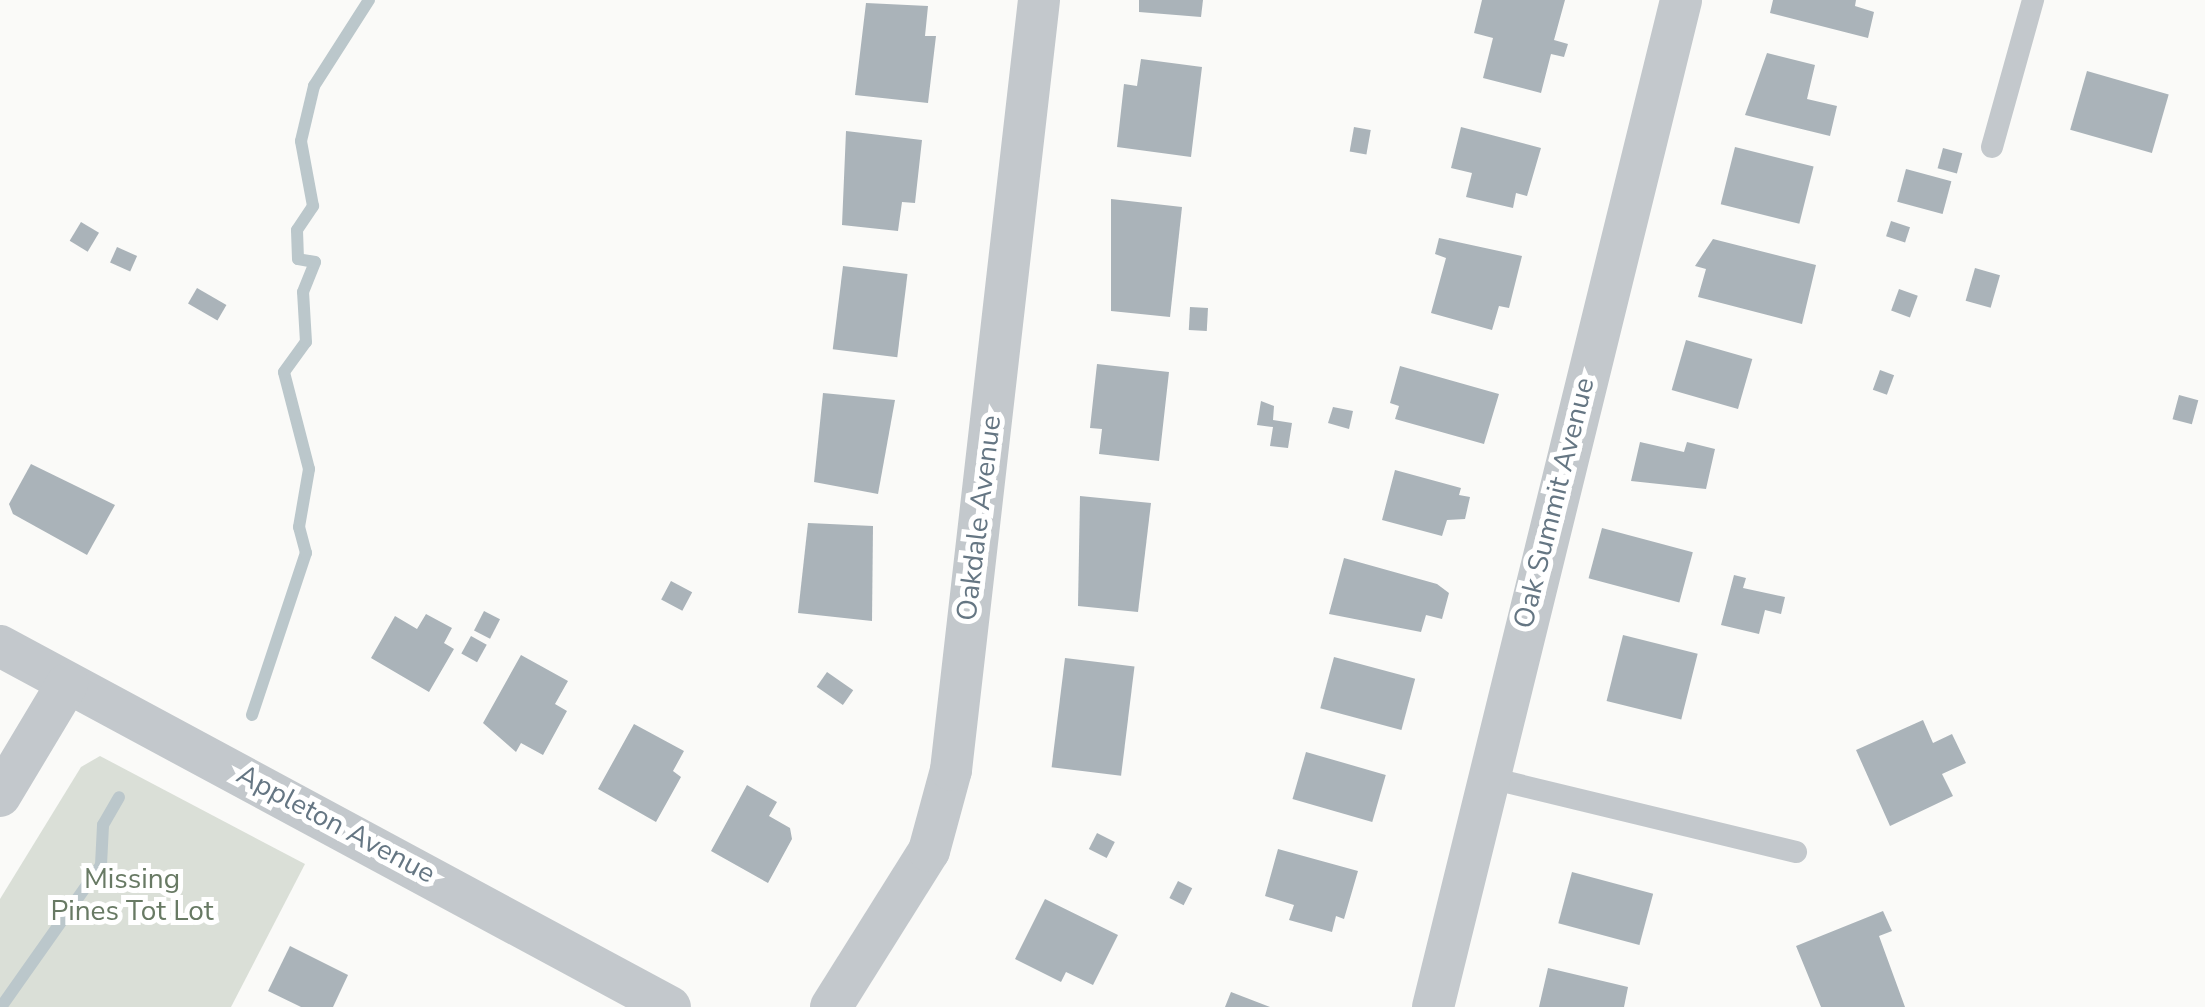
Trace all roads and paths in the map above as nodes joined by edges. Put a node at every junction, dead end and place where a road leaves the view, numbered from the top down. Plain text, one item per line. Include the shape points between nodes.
1 (1038, 0) edge
2 (1681, 0) edge
3 (2033, 0) edge
4 (1992, 146) dead end
5 (0, 646) edge
6 (67, 684) junction
7 (1486, 777) junction
8 (0, 796) edge
9 (1796, 852) dead end
10 (670, 1007) edge
11 (831, 1007) edge
12 (1433, 1007) edge

1 - 11 street, Oakdale Avenue via 950,770 929,852
2 - 7 street, Oak Summit Avenue
3 - 4 lane
5 - 6 street, Appleton Avenue
6 - 8 street
6 - 10 street, Appleton Avenue
7 - 9 lane
7 - 12 street, Oak Summit Avenue

